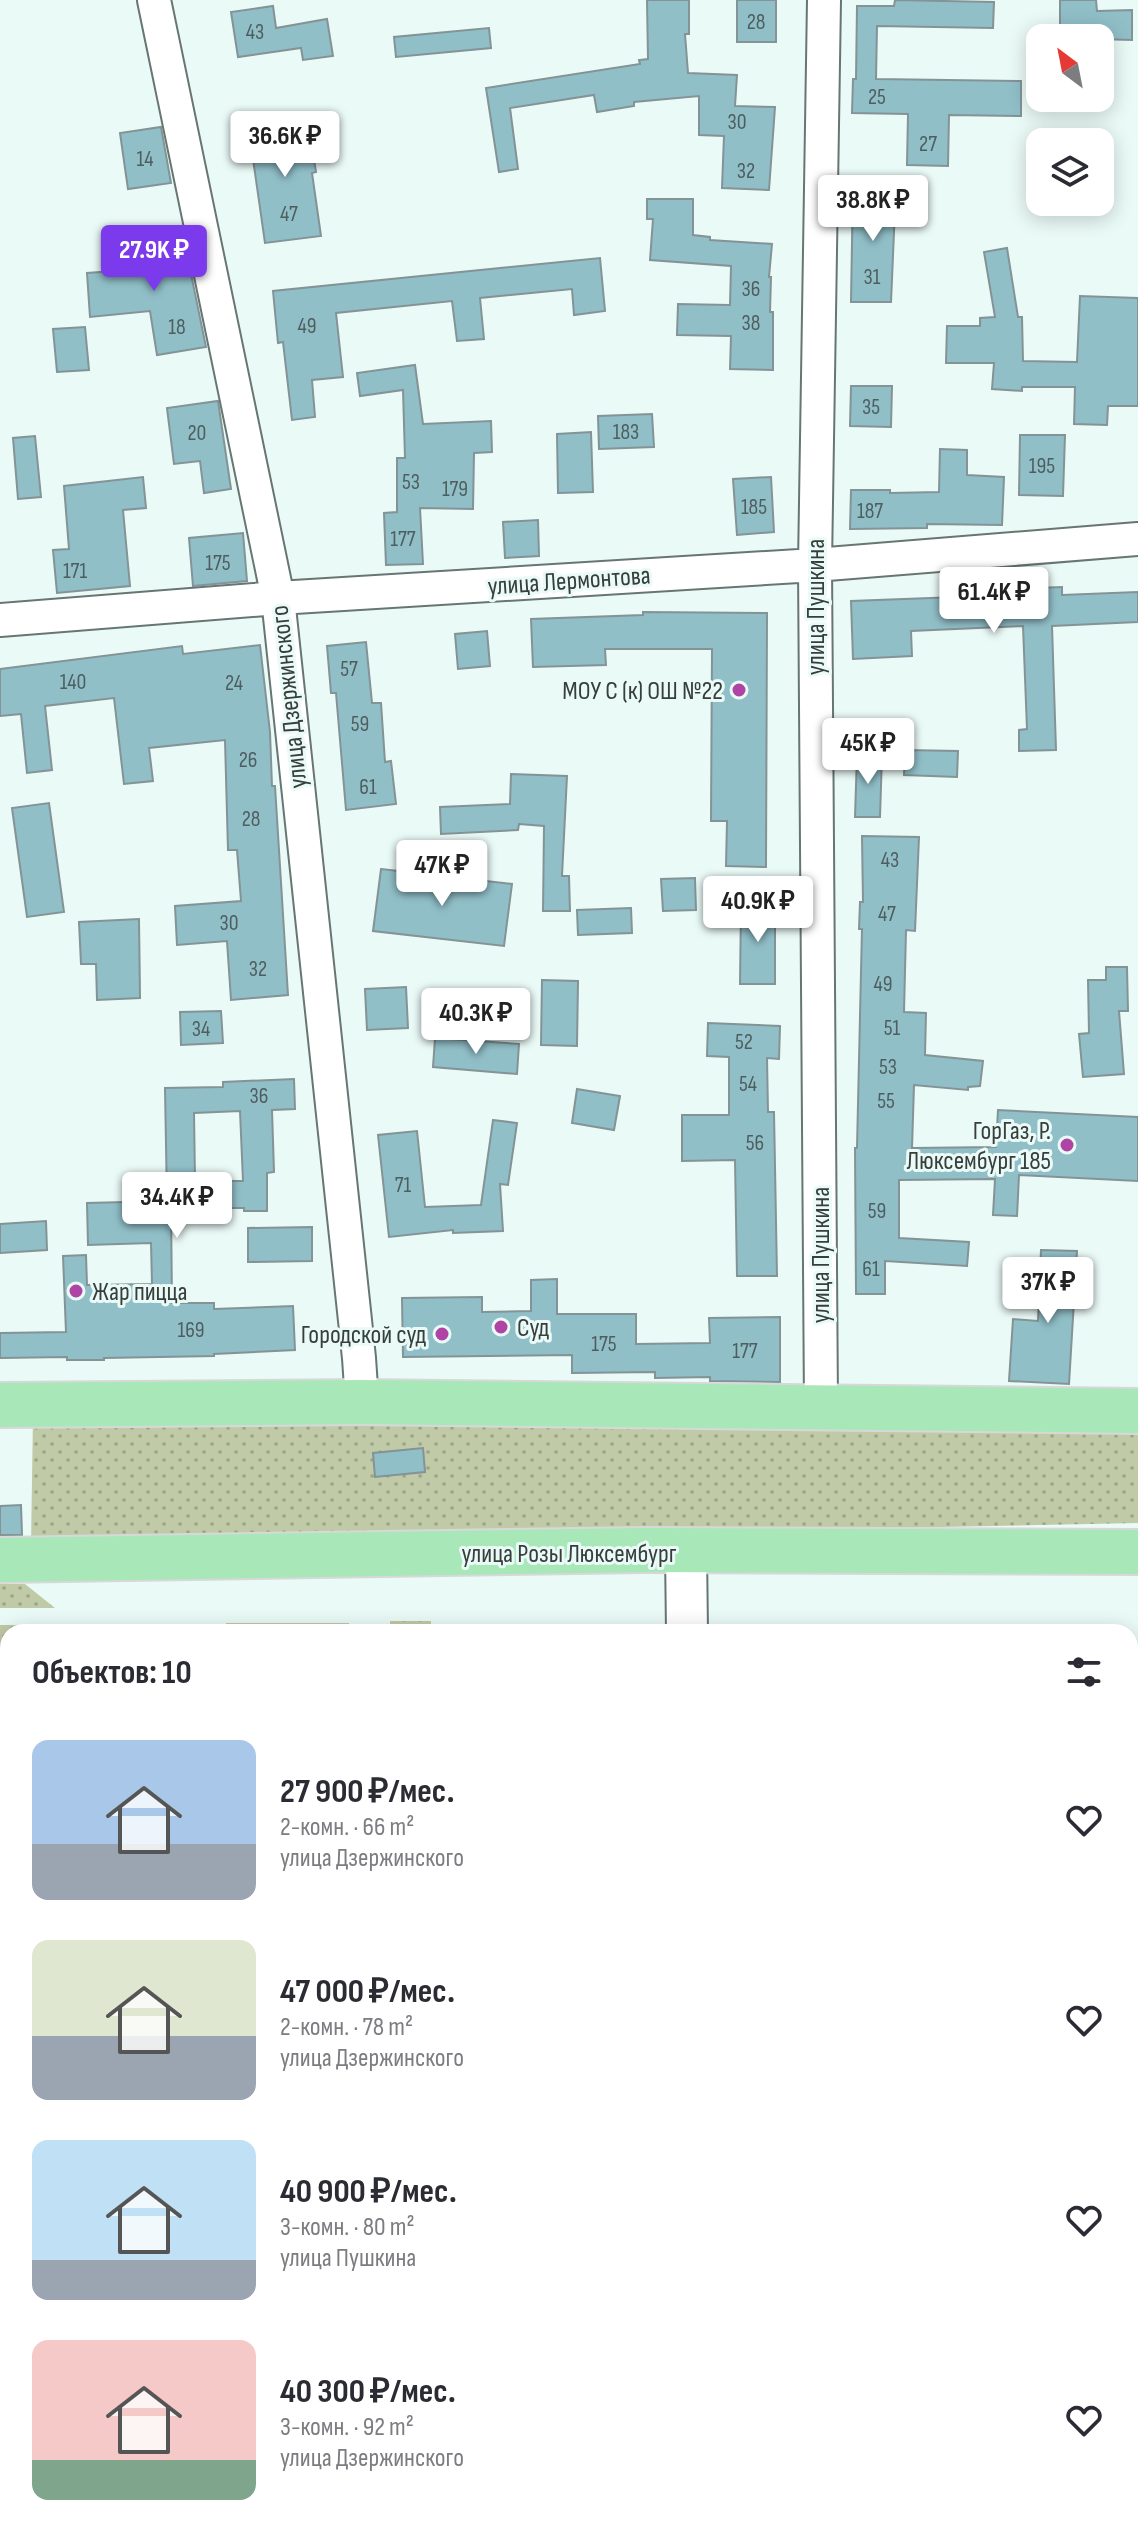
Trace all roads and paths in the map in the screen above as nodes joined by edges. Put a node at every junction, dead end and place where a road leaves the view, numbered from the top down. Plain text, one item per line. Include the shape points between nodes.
1 (154, 0) edge
2 (824, 0) edge
3 (1138, 539) edge
4 (815, 565) junction
5 (278, 598) junction
6 (0, 620) edge
7 (362, 1402) junction
8 (0, 1405) edge
9 (821, 1406) junction
10 (1138, 1411) edge
11 (686, 1552) junction
12 (1138, 1552) edge
13 (0, 1560) edge
14 (687, 1624) edge

1 - 5 street, улица Дзержинского
2 - 4 street, улица Пушкина
3 - 4 street, улица Лермонтова
4 - 5 street, улица Лермонтова
4 - 9 street, улица Пушкина
5 - 6 street, улица Лермонтова
5 - 7 street, улица Дзержинского
7 - 8 main road
7 - 9 main road
9 - 10 main road
11 - 12 main road, улица Розы Люксембург
11 - 13 main road, улица Розы Люксембург
11 - 14 street

